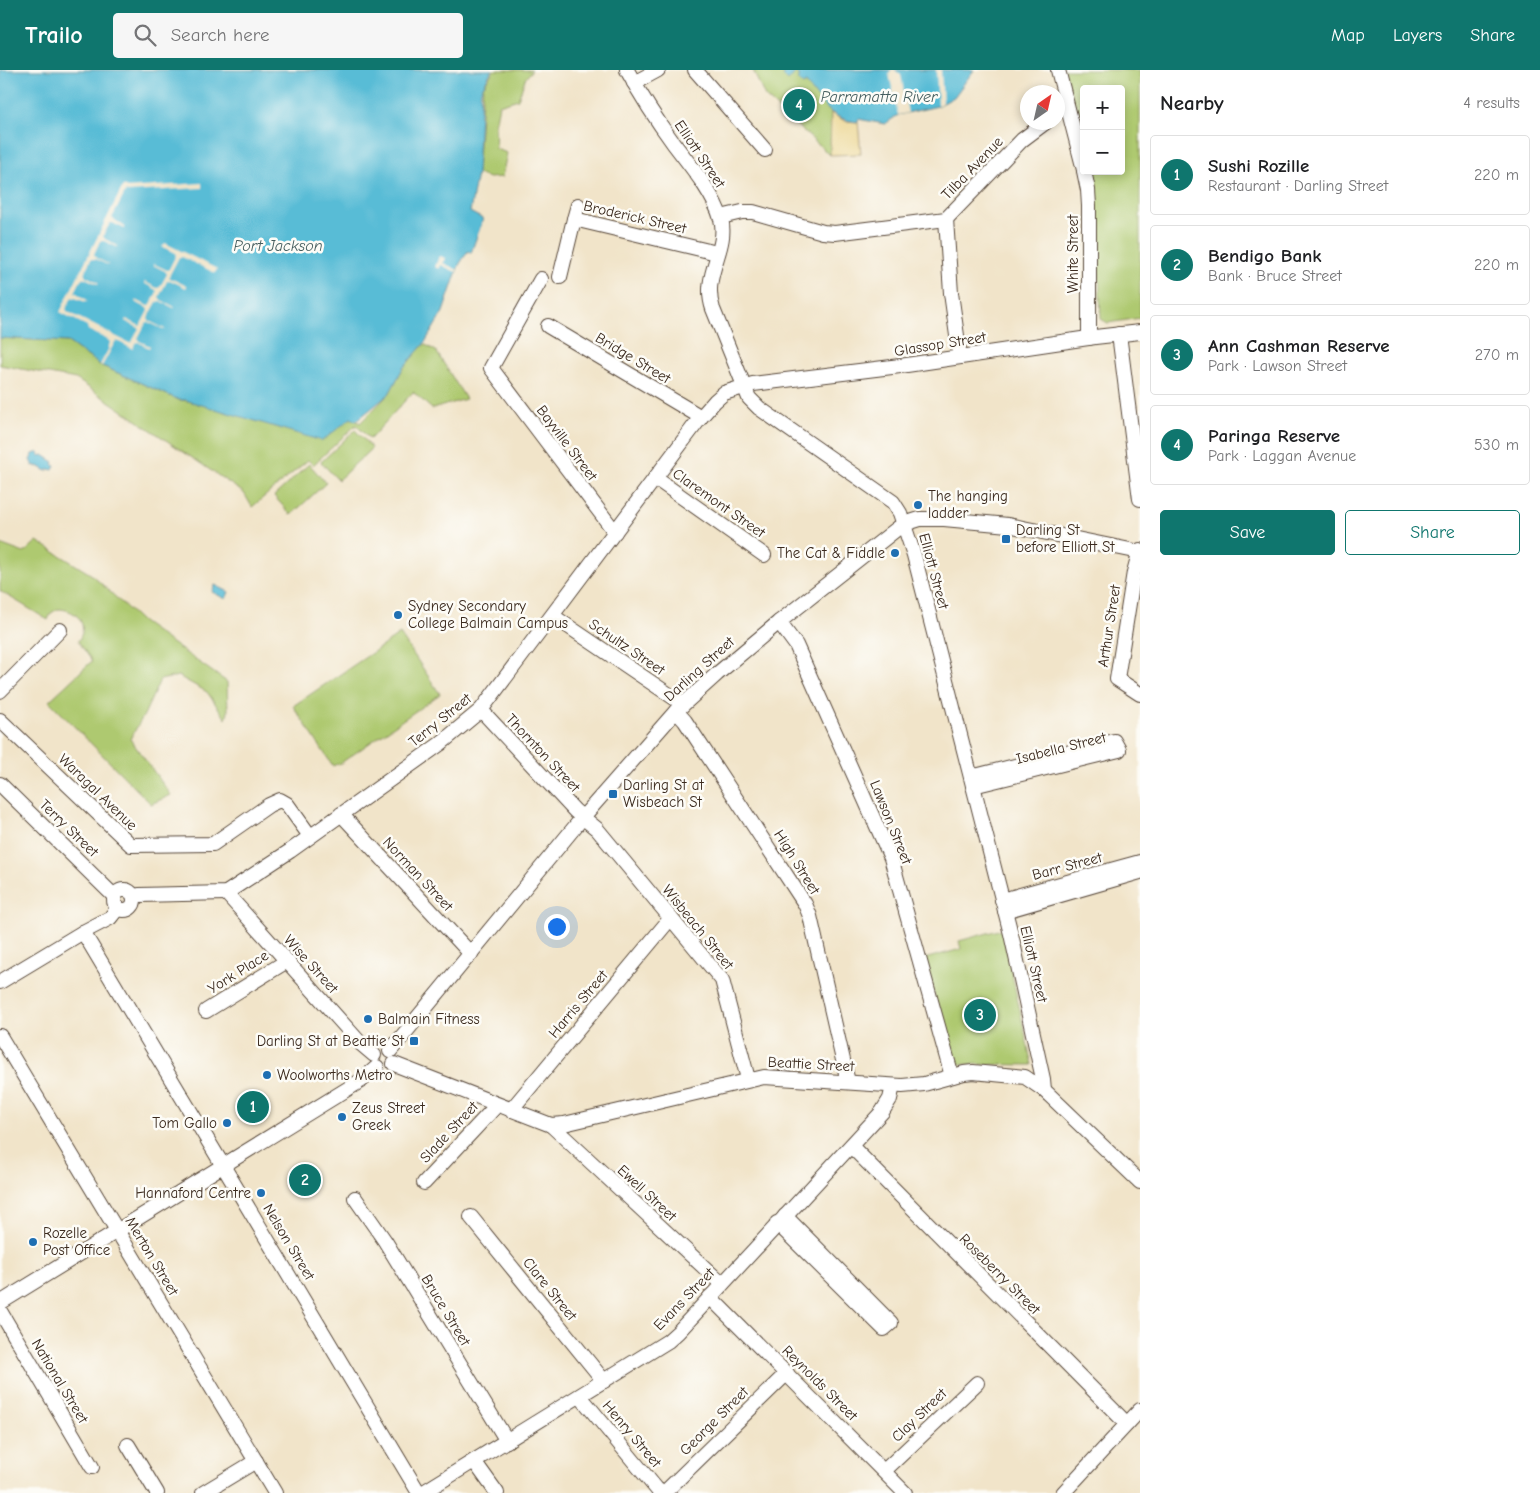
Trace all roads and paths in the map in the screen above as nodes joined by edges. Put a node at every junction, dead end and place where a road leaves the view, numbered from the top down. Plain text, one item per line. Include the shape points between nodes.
1 (627, 70) edge
2 (658, 70) edge
3 (695, 70) edge
4 (1058, 70) edge
5 (634, 83) junction
6 (1060, 85) edge
7 (1065, 118) edge
8 (1035, 130) edge
9 (765, 150) dead end
10 (1080, 159) edge
11 (1085, 175) edge
12 (578, 205) dead end
13 (721, 218) junction
14 (574, 219) junction
15 (946, 219) junction
16 (718, 253) junction
17 (560, 277) dead end
18 (541, 279) dead end
19 (548, 326) dead end
20 (1140, 332) edge
21 (1119, 334) junction
22 (1089, 338) junction
23 (960, 357) junction
24 (744, 387) junction
25 (701, 417) junction
26 (656, 478) junction
27 (1140, 499) edge
28 (904, 524) junction
29 (615, 532) junction
30 (1140, 551) edge
31 (764, 555) dead end
32 (553, 616) junction
33 (779, 622) junction
34 (60, 630) dead end
35 (0, 691) edge
36 (1140, 694) edge
37 (679, 708) junction
38 (481, 710) junction
39 (0, 720) edge
40 (1068, 758) dead end
41 (972, 781) junction
42 (0, 784) edge
43 (341, 814) junction
44 (583, 817) junction
45 (310, 836) junction
46 (1139, 868) edge
47 (226, 893) junction
48 (116, 902) junction
49 (1003, 905) junction
50 (670, 919) junction
51 (83, 932) junction
52 (471, 954) junction
53 (287, 961) junction
54 (0, 982) edge
55 (206, 1011) dead end
56 (0, 1036) edge
57 (392, 1057) junction
58 (375, 1061) junction
59 (952, 1076) junction
60 (748, 1079) junction
61 (848, 1082) junction
62 (893, 1086) junction
63 (1044, 1090) junction
64 (497, 1105) junction
65 (511, 1110) junction
66 (551, 1125) junction
67 (851, 1146) junction
68 (223, 1164) junction
69 (1140, 1182) edge
70 (424, 1183) dead end
71 (355, 1198) dead end
72 (471, 1216) dead end
73 (781, 1220) junction
74 (118, 1230) junction
75 (837, 1276) dead end
76 (722, 1284) junction
77 (710, 1297) junction
78 (0, 1303) edge
79 (0, 1311) edge
80 (786, 1373) junction
81 (604, 1381) junction
82 (977, 1383) dead end
83 (580, 1396) junction
84 (1135, 1420) edge
85 (507, 1441) junction
86 (128, 1445) dead end
87 (256, 1461) junction
88 (474, 1461) junction
89 (92, 1467) dead end
90 (884, 1471) junction
91 (157, 1493) edge
92 (203, 1493) edge
93 (275, 1493) edge
94 (420, 1493) edge
95 (497, 1493) edge
96 (664, 1493) edge
97 (905, 1493) edge
98 (1063, 1493) edge

1 - 5 street, Elliott Street
2 - 5 street
3 - 9 street
4 - 6 street, White Street
5 - 13 street, Elliott Street via 660,125 695,171
7 - 10 street, White Street
8 - 15 street, Tilba Avenue
11 - 22 street, White Street via 1089,206
12 - 14 street
13 - 15 street via 753,212 823,232
13 - 16 street, Elliott Street
14 - 16 street, Broderick Street
14 - 17 street, Broderick Street
15 - 23 street
16 - 24 street, Elliott Street via 710,281 710,301
18 - 29 street, Bayville Street via 491,368
19 - 25 street, Bridge Street
20 - 21 street, Glassop Street
21 - 22 street, Glassop Street
21 - 27 street
22 - 23 street, Glassop Street
23 - 24 street, Glassop Street
24 - 25 street, Terry Street via 720,396
24 - 28 street, Elliott Street via 759,408 893,502
25 - 26 street, Terry Street
26 - 29 street, Terry Street
26 - 31 street, Claremont Street
28 - 30 street, Darling Street via 920,519 944,519 1019,526
28 - 33 street, Darling Street
28 - 41 street, Elliott Street
29 - 32 street, Terry Street
30 - 36 street, Arthur Street via 1117,679
32 - 37 street, Schultz Street
32 - 38 street, Terry Street
33 - 37 street, Darling Street
33 - 59 street, Lawson Street via 796,645 891,858
34 - 35 street
37 - 44 street, Darling Street
37 - 61 street, High Street via 806,904
38 - 43 street, Terry Street via 440,744
38 - 44 street, Thornton Street
39 - 45 street, Waragal Avenue via 131,845 213,844 280,800 288,804
40 - 41 street, Isabella Street
41 - 49 street, Elliott Street
42 - 48 street, Terry Street
43 - 45 street, Terry Street
43 - 52 street, Norman Street
44 - 50 street, Wisbeach Street via 597,829
44 - 52 street, Darling Street
45 - 47 street, Terry Street
46 - 49 street, Barr Street
47 - 48 street via 134,897 126,890 119,890
47 - 53 street, Wise Street
48 - 51 street via 110,918
49 - 63 street, Elliott Street
50 - 60 street, Wisbeach Street via 722,980
50 - 65 street, Harris Street
51 - 54 street
51 - 68 street, Nelson Street
52 - 57 street, Darling Street
53 - 55 street, York Place
53 - 58 street, Wise Street
56 - 74 street, Merton Street
57 - 58 street via 381,1049
57 - 58 street via 386,1070
57 - 64 street, Beattie Street
58 - 68 street via 362,1080
59 - 62 street, Beattie Street via 913,1086
59 - 63 street, Beattie Street via 974,1072 1019,1076 1032,1080
60 - 61 street, Beattie Street via 772,1077
60 - 66 street, Beattie Street via 584,1120
61 - 62 street, Beattie Street
62 - 67 street, Evans Street via 886,1107
63 - 69 street, Beattie Street
64 - 65 street, Beattie Street
64 - 70 street, Slade Street
65 - 66 street, Beattie Street
66 - 76 street, Ewell Street
67 - 73 street, Evans Street
67 - 84 street, Roseberry Street
68 - 74 street
68 - 94 street, Nelson Street
71 - 85 street, Bruce Street via 385,1241
72 - 81 street, Clare Street
73 - 75 street
73 - 76 street, Evans Street
74 - 78 street
74 - 87 street, Merton Street
76 - 77 street, Evans Street
77 - 80 street, Reynolds Street
77 - 81 street, Evans Street via 668,1341
79 - 89 street, National Street
80 - 90 street, Reynolds Street
80 - 96 street, George Street
81 - 83 street, Evans Street
82 - 90 street, Clay Street
83 - 85 street, Evans Street
83 - 96 street, Henry Street
84 - 98 street
85 - 88 street, Evans Street
86 - 91 street
87 - 92 street
87 - 93 street, Merton Street
88 - 94 street, Evans Street
88 - 95 street
90 - 97 street, Reynolds Street

